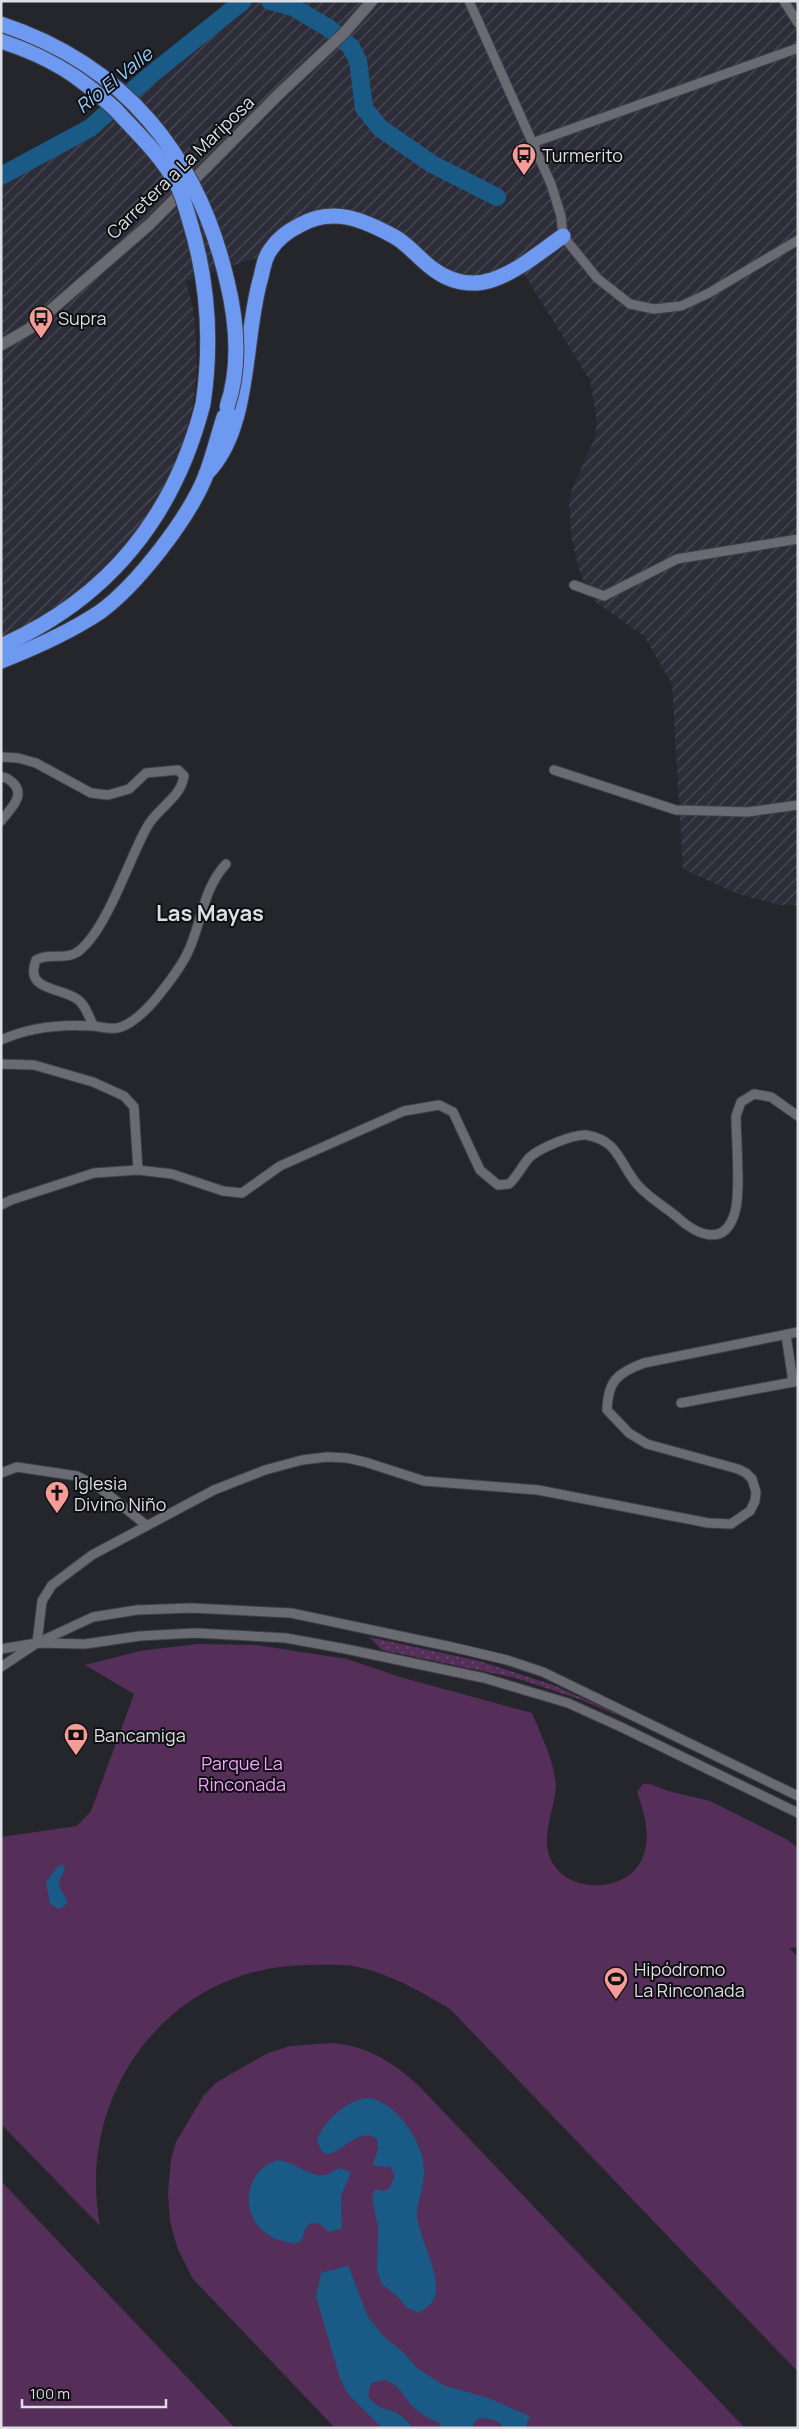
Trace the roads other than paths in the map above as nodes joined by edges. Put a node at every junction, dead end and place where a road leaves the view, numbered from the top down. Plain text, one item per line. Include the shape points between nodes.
1 (372, 1) edge
2 (469, 1) edge
3 (784, 1) edge
4 (798, 23) edge
5 (1, 24) edge
6 (1, 41) edge
7 (798, 48) edge
8 (532, 143) junction
9 (563, 236) junction
10 (798, 240) edge
11 (1, 345) edge
12 (206, 474) junction
13 (798, 538) edge
14 (574, 585) dead end
15 (1, 646) edge
16 (1, 661) edge
17 (1, 757) edge
18 (554, 770) dead end
19 (1, 777) edge
20 (798, 805) edge
21 (1, 821) edge
22 (226, 864) dead end
23 (93, 1026) junction
24 (1, 1040) edge
25 (1, 1064) edge
26 (798, 1116) edge
27 (138, 1170) junction
28 (1, 1205) edge
29 (798, 1332) edge
30 (786, 1335) junction
31 (796, 1381) edge
32 (681, 1403) dead end
33 (1, 1473) edge
34 (146, 1526) junction
35 (37, 1643) junction
36 (1, 1649) edge
37 (1, 1667) edge
38 (798, 1796) edge
39 (798, 1813) edge

1 - 11 street, Carretera a La Mariposa via 344,33 150,224 29,329
2 - 8 street
3 - 4 street
5 - 12 highway, bridge via 71,56 107,80 141,109 158,128 202,202 219,247 234,318 236,368 228,408
6 - 15 highway, bridge via 37,52 78,76 115,108 176,183 196,241 209,342 204,404 196,435 180,476 138,544 63,612 32,632
7 - 8 street
8 - 9 street via 551,184 561,216
9 - 10 street via 597,278 630,304 654,309 681,306 709,293
9 - 12 highway via 515,270 484,282 464,284 448,279 400,240 367,221 330,215 311,219 289,231 269,250 254,300 242,394 226,447
12 - 16 highway via 163,546 127,588 100,612 31,649
13 - 14 street via 676,559 604,596
17 - 23 street via 36,764 91,793 108,795 129,789 146,773 178,770 184,776 183,786 147,826 98,929 75,953 44,955 36,960 33,967 34,976 41,985 77,999
18 - 20 street via 676,810 748,812
19 - 21 street via 6,777 20,792
22 - 23 street via 204,899 187,954 170,982 147,1009 122,1027
23 - 24 street via 37,1028
25 - 27 street via 34,1065 93,1082 124,1096 134,1107
26 - 27 street via 770,1097 754,1094 741,1102 736,1116 735,1212 727,1228 718,1235 704,1235 686,1226 636,1184 615,1148 586,1135 573,1135 535,1154 509,1184 498,1185 480,1170 452,1112 439,1105 404,1111 280,1166 242,1193 223,1191 172,1174
27 - 28 street via 94,1173
29 - 30 street
30 - 31 street
30 - 34 street via 644,1363 625,1370 612,1383 607,1410 629,1433 647,1444 738,1469 752,1479 755,1501 750,1511 731,1524 696,1522 538,1490 424,1481 365,1462 327,1457 265,1470 214,1490
31 - 32 street
33 - 34 street via 17,1468 77,1476 100,1488
34 - 35 street via 92,1555 52,1585 42,1601
35 - 36 street
35 - 37 street
35 - 38 street via 93,1617 137,1610 191,1608 291,1613 461,1649 543,1672
35 - 39 street via 85,1644 195,1633 286,1638 484,1678 568,1703

